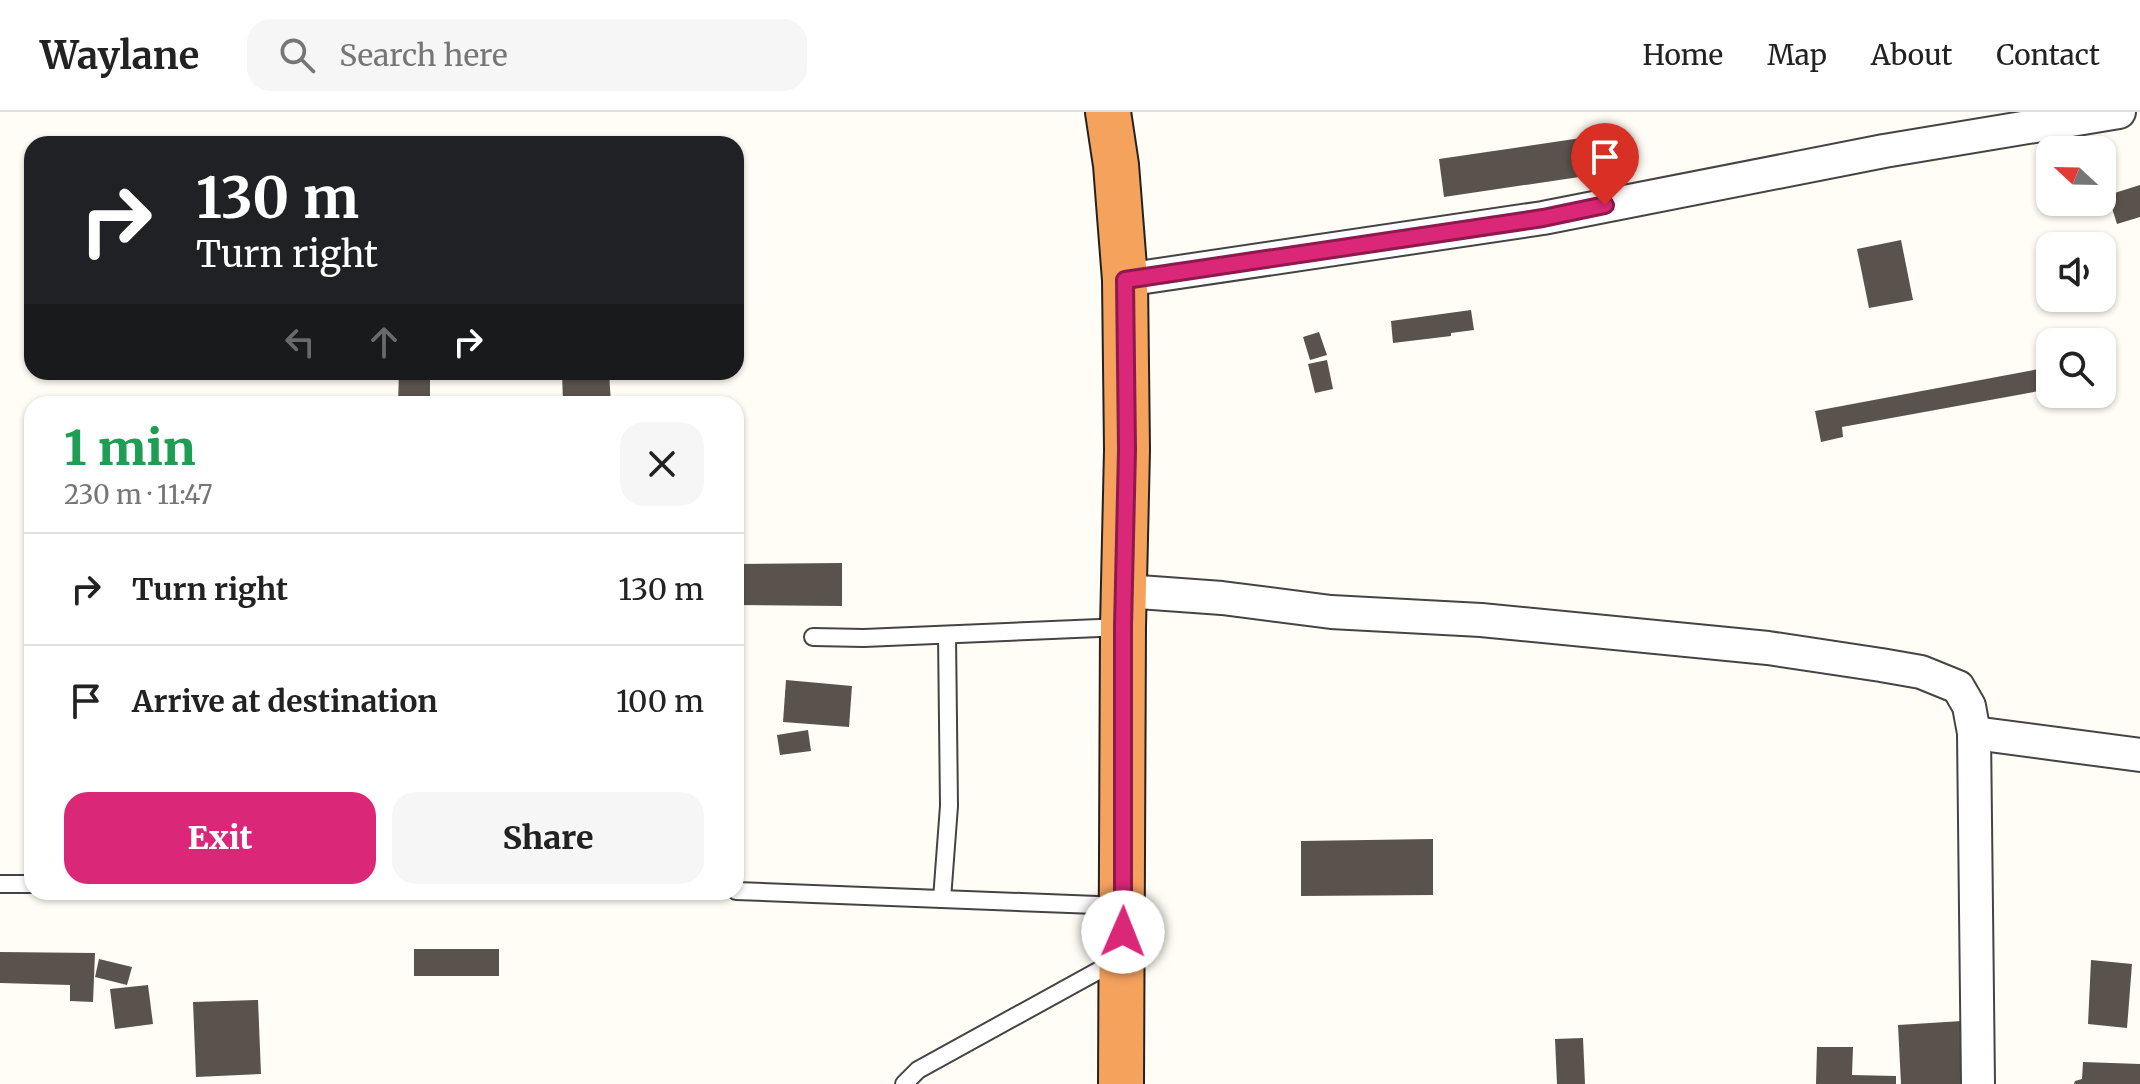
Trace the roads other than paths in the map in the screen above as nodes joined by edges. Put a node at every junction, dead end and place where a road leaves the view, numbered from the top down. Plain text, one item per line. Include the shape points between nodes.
1 (1108, 112) edge
2 (2119, 112) edge
3 (1125, 280) junction
4 (1124, 609) junction
5 (947, 635) junction
6 (813, 637) dead end
7 (1974, 733) junction
8 (2140, 755) edge
9 (0, 884) edge
10 (24, 884) edge
11 (744, 891) edge
12 (942, 899) junction
13 (1124, 906) junction
14 (1123, 958) junction
15 (904, 1084) edge
16 (1121, 1084) edge
17 (1978, 1084) edge

1 - 3 highway
2 - 3 street via 1884,151 1543,218
3 - 4 highway
4 - 5 lane
4 - 7 street via 1222,598 1331,612 1481,620 1768,648 1921,672 1958,687 1969,706
4 - 13 highway
5 - 6 lane
5 - 12 lane via 949,806
7 - 8 street
7 - 17 street
9 - 10 lane
11 - 12 lane
12 - 13 lane
13 - 14 highway
14 - 15 lane via 918,1070
14 - 16 highway

